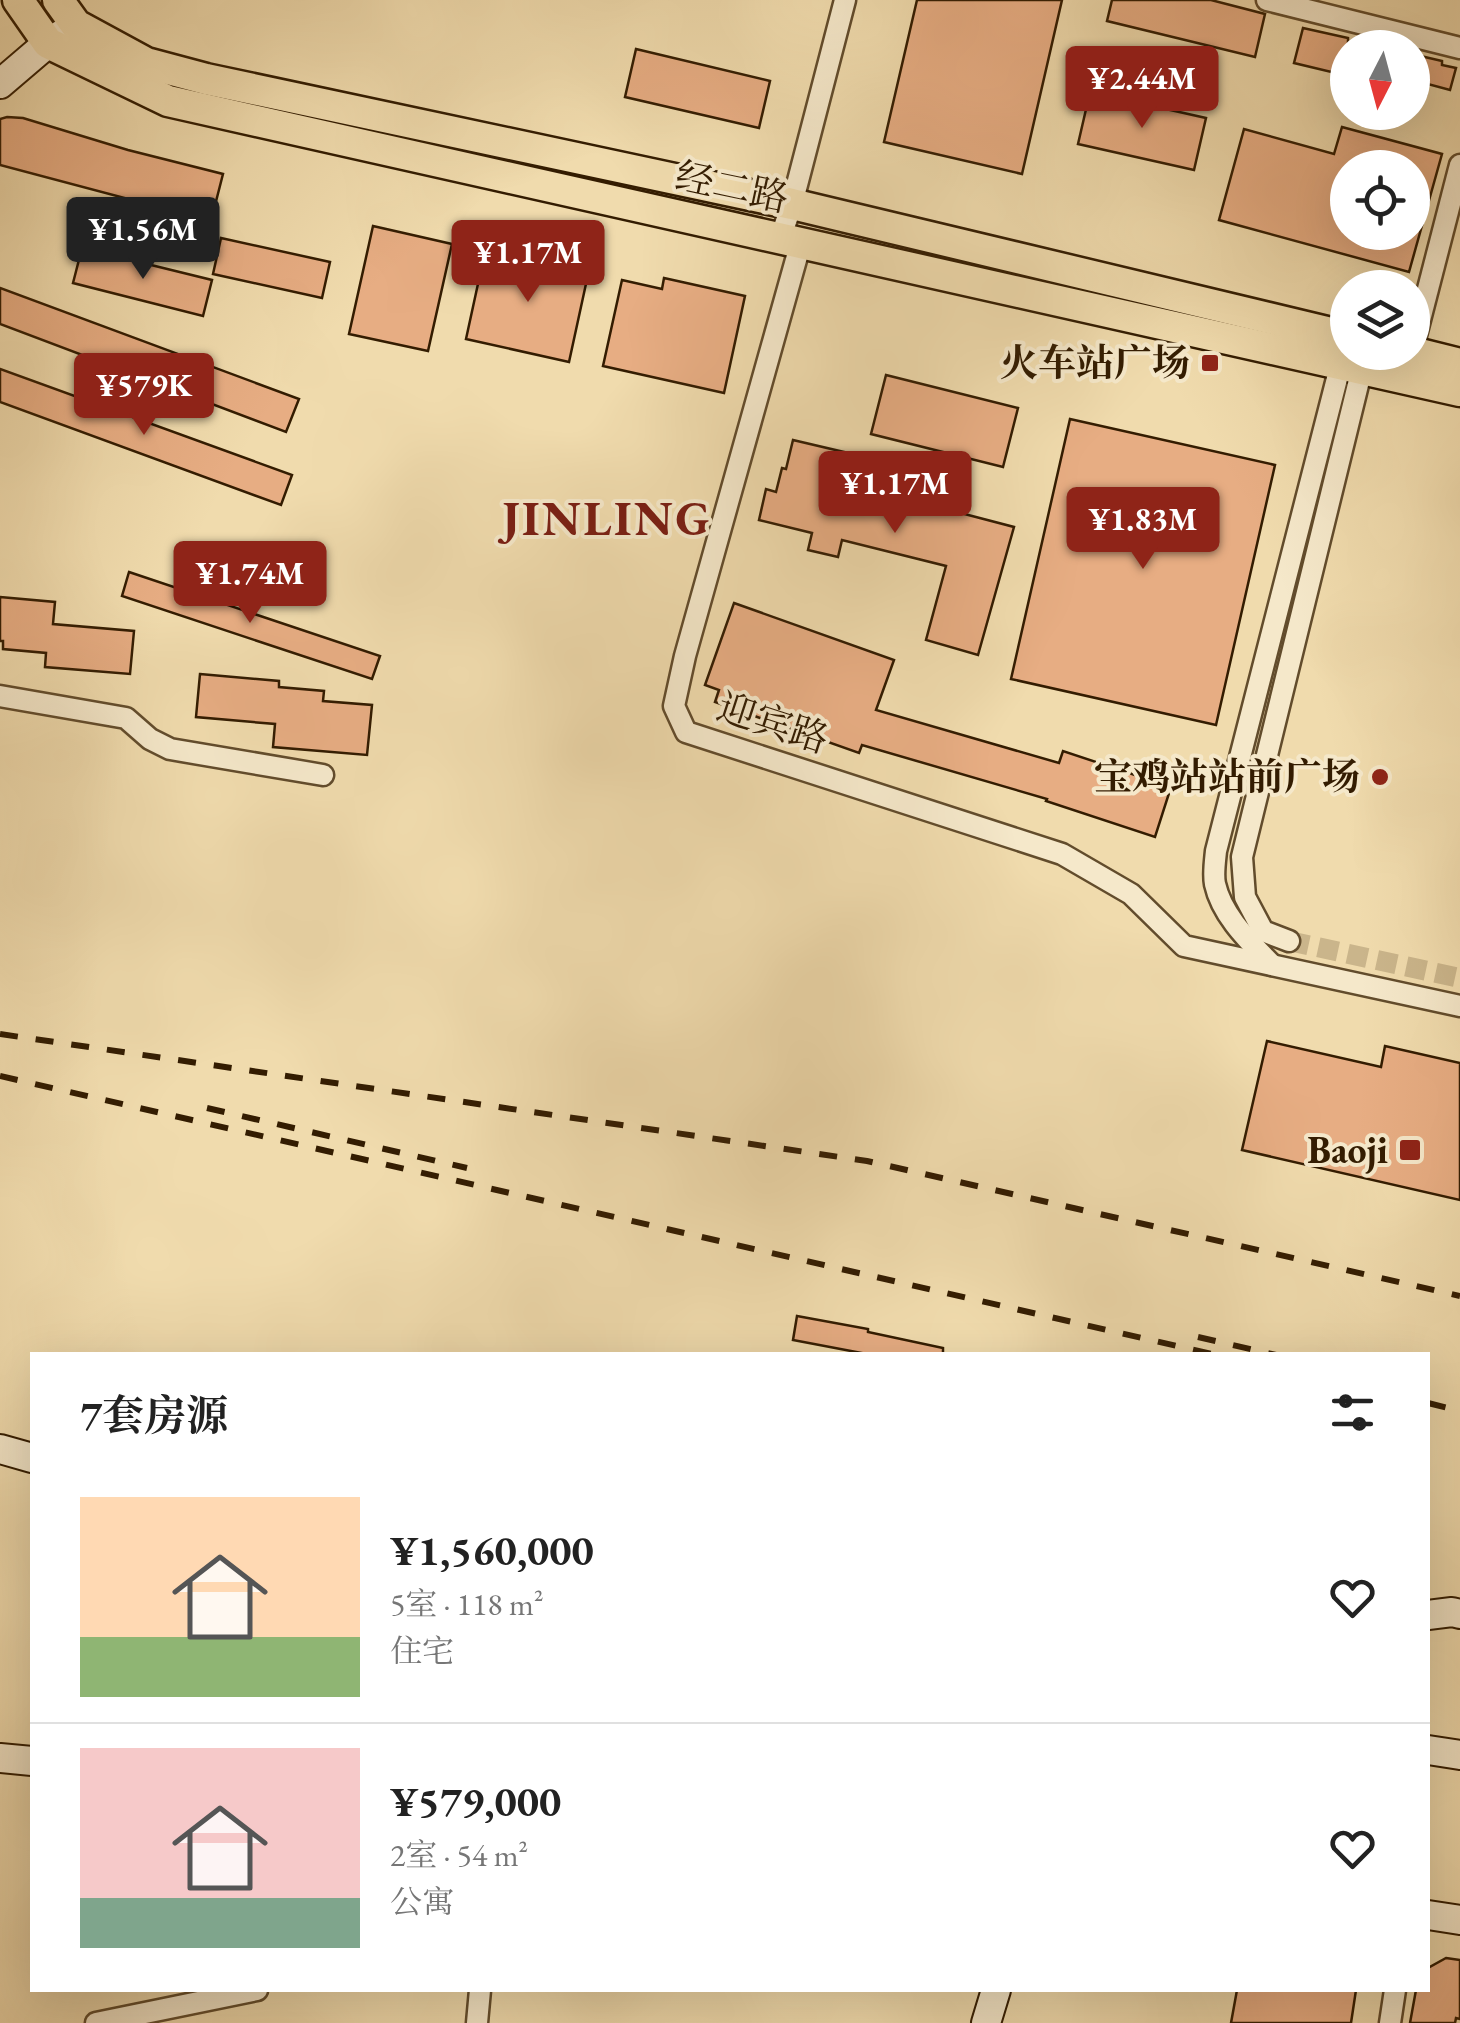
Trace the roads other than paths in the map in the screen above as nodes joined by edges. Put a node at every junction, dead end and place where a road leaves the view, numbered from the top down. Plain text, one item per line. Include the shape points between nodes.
1 (18, 0) edge
2 (58, 0) edge
3 (846, 0) edge
4 (1267, 0) edge
5 (76, 25) junction
6 (48, 43) junction
7 (1460, 48) edge
8 (0, 84) edge
9 (1460, 165) edge
10 (792, 204) junction
11 (790, 241) junction
12 (1430, 283) edge
13 (1330, 346) edge
14 (1330, 347) edge
15 (1430, 360) edge
16 (1460, 364) edge
17 (1348, 370) edge
18 (1349, 370) edge
19 (1429, 370) edge
20 (1460, 391) edge
21 (0, 696) edge
22 (323, 775) dead end
23 (1289, 941) tunnel mouth
24 (1272, 965) junction
25 (1460, 1006) edge
26 (0, 1450) edge
27 (30, 1458) edge
28 (1460, 1614) edge
29 (1430, 1615) edge
30 (1430, 1750) edge
31 (1460, 1756) edge
32 (0, 1758) edge
33 (30, 1761) edge
34 (1430, 1915) edge
35 (1460, 1920) edge
36 (247, 1992) edge
37 (480, 1992) edge
38 (995, 1992) edge
39 (1396, 1992) edge
40 (96, 2023) edge
41 (477, 2023) edge
42 (986, 2023) edge
43 (1390, 2023) edge

1 - 6 main road, 经二路
2 - 5 main road, 经二路
3 - 10 street, 迎宾路
4 - 7 street
5 - 6 street
5 - 10 main road, 经二路 via 146,63 206,79
6 - 8 street
6 - 11 main road, 经二路 via 168,102
9 - 12 street
10 - 11 street, 迎宾路
10 - 13 main road, 经二路
11 - 14 main road, 经二路
11 - 24 street, 迎宾路 via 674,706 686,732 1062,854 1131,894 1184,946
15 - 16 main road, 经二路
17 - 24 street via 1216,850 1214,881 1223,906
18 - 23 street via 1242,857 1245,897 1263,931
19 - 20 main road, 经二路
21 - 22 street via 126,718 170,749
24 - 25 street
26 - 27 street
28 - 29 street
30 - 31 street
32 - 33 street
34 - 35 street
36 - 40 street
37 - 41 street
38 - 42 street
39 - 43 street

